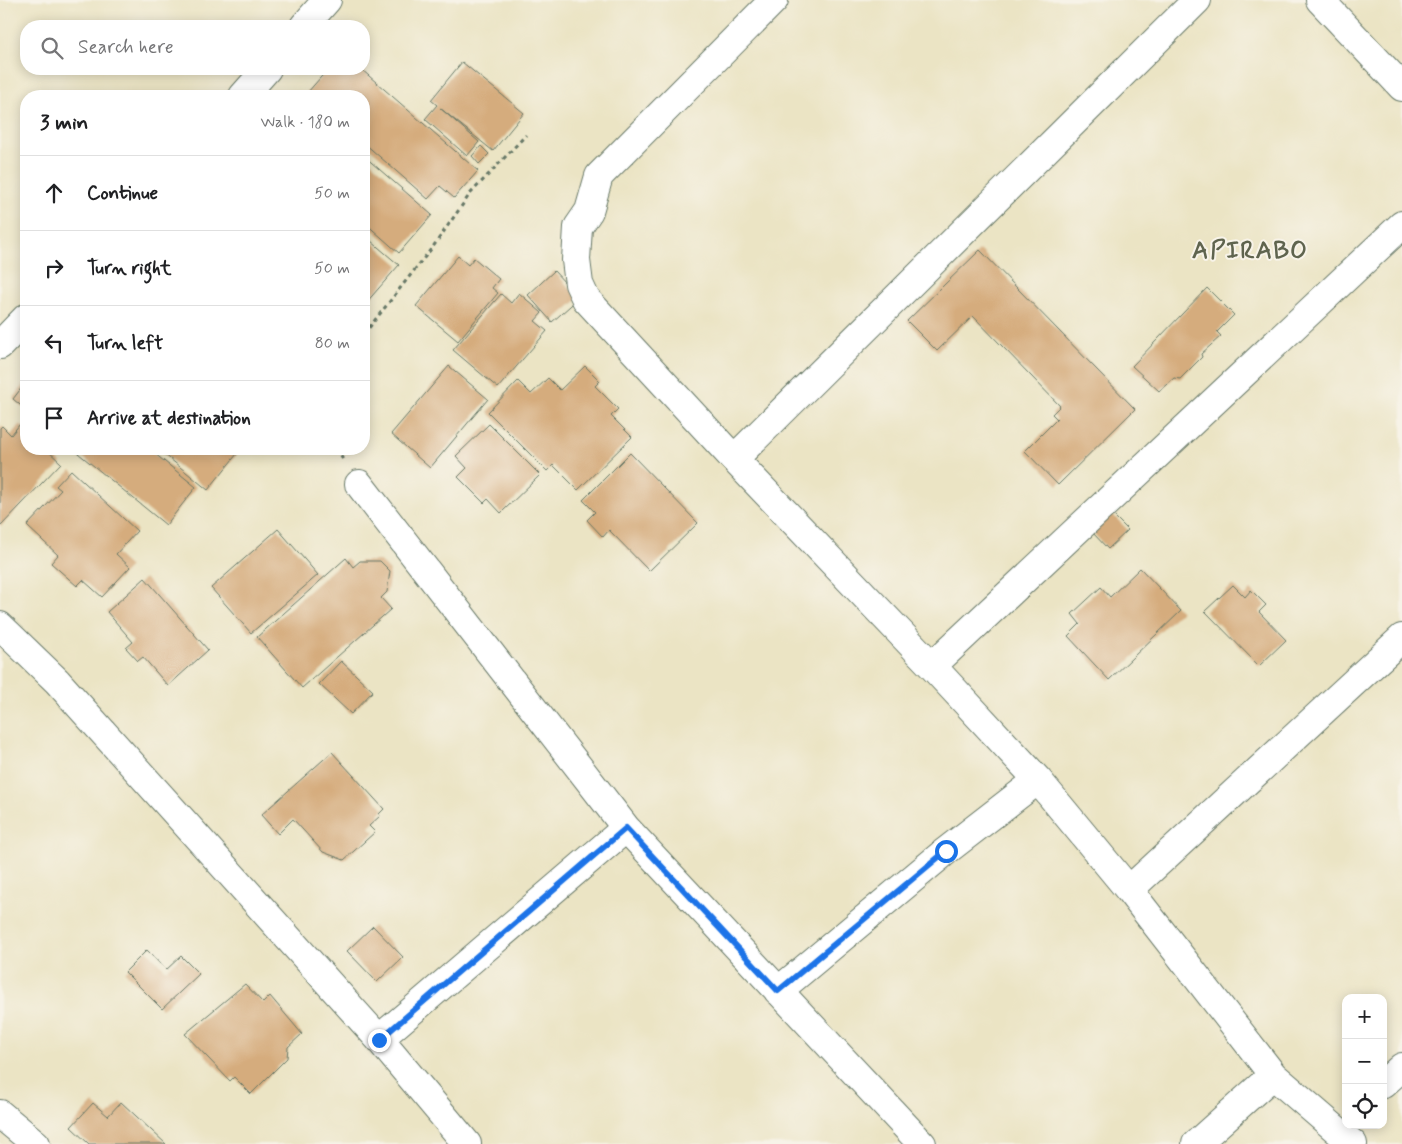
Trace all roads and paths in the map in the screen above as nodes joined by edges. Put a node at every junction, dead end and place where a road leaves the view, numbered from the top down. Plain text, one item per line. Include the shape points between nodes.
1 (327, 0) edge
2 (774, 0) edge
3 (1197, 0) edge
4 (1320, 0) edge
5 (309, 20) edge
6 (262, 75) edge
7 (1402, 87) edge
8 (248, 90) edge
9 (526, 135) dead end
10 (1402, 225) edge
11 (20, 324) edge
12 (370, 326) edge
13 (0, 345) edge
14 (734, 459) junction
15 (359, 484) dead end
16 (0, 626) edge
17 (1402, 638) edge
18 (932, 666) junction
19 (1038, 780) junction
20 (626, 828) junction
21 (1129, 890) junction
22 (778, 991) junction
23 (379, 1040) junction
24 (1402, 1067) edge
25 (1272, 1076) junction
26 (1387, 1080) edge
27 (0, 1114) edge
28 (1345, 1130) edge
29 (36, 1144) edge
30 (467, 1144) edge
31 (922, 1144) edge
32 (1196, 1144) edge

1 - 5 street
2 - 14 street via 599,176 589,211 578,227 576,260 579,284 586,299
3 - 14 street
4 - 7 street
6 - 8 street
9 - 12 path via 470,194
10 - 18 street
11 - 13 street
14 - 18 street
15 - 20 street
16 - 23 street via 57,680
17 - 21 street
18 - 19 street
19 - 21 street
19 - 22 street via 946,851
20 - 22 street
20 - 23 street
21 - 25 street
22 - 31 street
23 - 30 street
24 - 26 street
25 - 28 street
25 - 32 street
27 - 29 street

